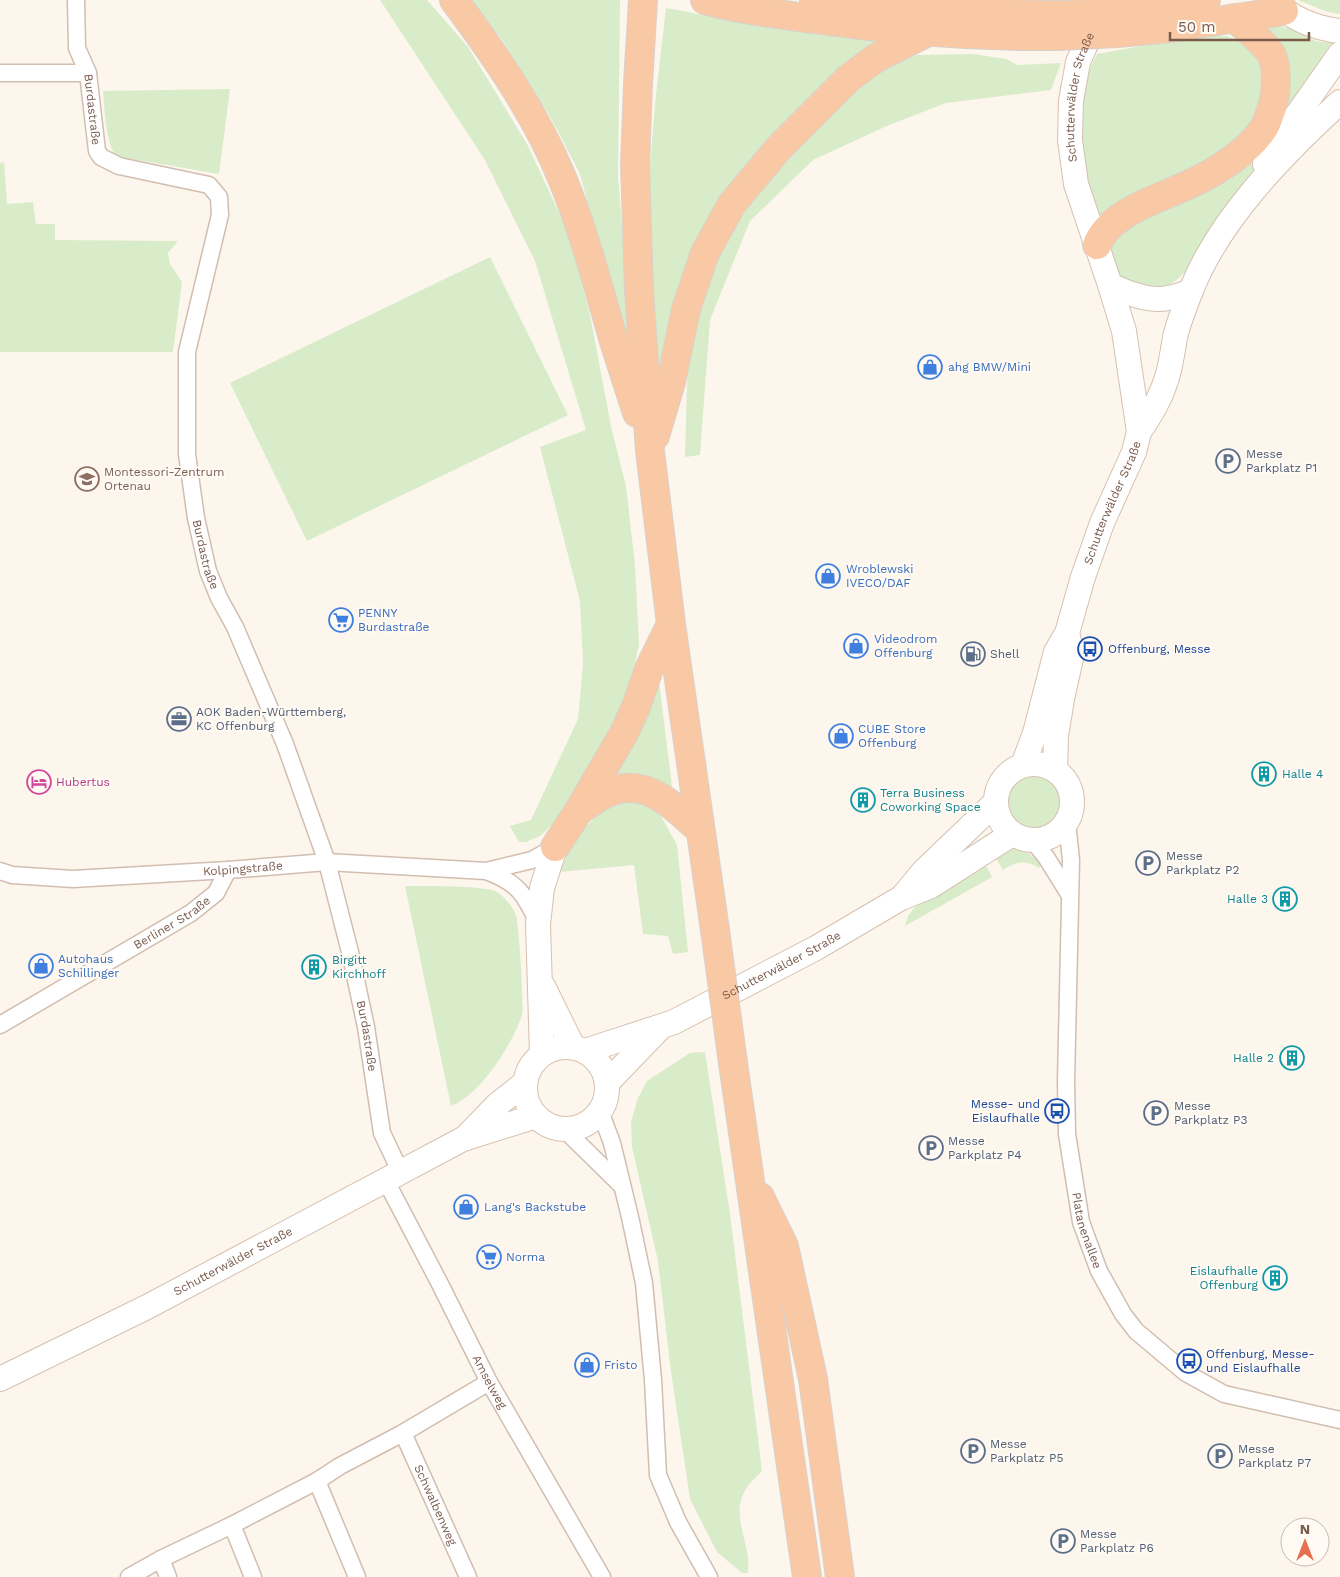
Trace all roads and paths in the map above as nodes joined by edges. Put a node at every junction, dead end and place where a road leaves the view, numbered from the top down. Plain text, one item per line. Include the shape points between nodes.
1 (76, 0) edge
2 (454, 0) edge
3 (643, 0) edge
4 (1206, 0) edge
5 (819, 1) edge
6 (711, 2) edge
7 (1279, 6) edge
8 (1118, 14) edge
9 (1234, 18) junction
10 (1063, 25) junction
11 (1340, 31) edge
12 (926, 32) junction
13 (1340, 54) edge
14 (0, 73) edge
15 (88, 73) junction
16 (1340, 102) edge
17 (1253, 190) junction
18 (1097, 245) junction
19 (1110, 285) junction
20 (1191, 291) junction
21 (1139, 432) junction
22 (650, 451) junction
23 (671, 624) junction
24 (1067, 633) junction
25 (1023, 765) junction
26 (1055, 770) junction
27 (995, 803) junction
28 (578, 812) junction
29 (1067, 822) junction
30 (701, 831) junction
31 (1022, 838) junction
32 (555, 847) junction
33 (326, 862) junction
34 (228, 870) junction
35 (486, 871) junction
36 (0, 872) edge
37 (1069, 894) junction
38 (901, 898) junction
39 (538, 924) junction
40 (541, 982) junction
41 (0, 1025) edge
42 (659, 1028) junction
43 (579, 1049) junction
44 (542, 1054) junction
45 (525, 1083) junction
46 (607, 1083) junction
47 (600, 1111) junction
48 (536, 1116) junction
49 (564, 1129) junction
50 (463, 1139) junction
51 (749, 1176) junction
52 (394, 1177) junction
53 (622, 1186) junction
54 (0, 1379) edge
55 (489, 1382) junction
56 (1340, 1420) edge
57 (403, 1433) junction
58 (318, 1481) junction
59 (232, 1525) junction
60 (161, 1559) junction
61 (129, 1577) edge
62 (168, 1577) edge
63 (253, 1577) edge
64 (357, 1577) edge
65 (468, 1577) edge
66 (602, 1577) edge
67 (709, 1577) edge
68 (807, 1577) edge
69 (840, 1577) edge

1 - 15 street, Burdastraße via 77,48
2 - 22 highway via 532,115 562,177 584,236 616,349
3 - 22 highway via 635,165 639,290
4 - 8 highway
5 - 10 highway
6 - 12 highway via 862,26
7 - 9 highway
7 - 11 main road via 1312,24
8 - 9 highway via 1170,28
8 - 10 highway, bridge
8 - 18 main road, Schutterwälder Straße via 1092,26 1078,62 1071,101 1070,140 1076,184
9 - 18 highway via 1272,56 1276,77 1274,102 1265,126 1225,165 1110,224
10 - 12 highway via 1019,37
12 - 22 highway via 876,58 849,78 778,149 732,204 706,253 686,309 671,382
13 - 17 main road via 1273,149
14 - 15 street
15 - 33 street, Burdastraße via 97,151 101,157 119,166 209,185 219,197 220,215 186,352 186,454 196,518 208,571 285,744
16 - 17 main road
17 - 20 main road via 1206,258
18 - 19 main road, Schutterwälder Straße
19 - 20 main road via 1144,297 1166,299
19 - 21 main road, Schutterwälder Straße via 1124,332
20 - 21 main road via 1176,333 1159,400
21 - 24 main road, Schutterwälder Straße via 1134,452 1083,577
22 - 23 highway
23 - 28 highway via 624,733
23 - 30 highway
24 - 25 main road, Schutterwälder Straße via 1056,652 1035,733
24 - 26 main road, Schutterwälder Straße via 1072,654 1056,736
25 - 26 main road via 1040,764
25 - 27 main road, Schutterwälder Straße via 1003,779
26 - 29 main road via 1067,782 1073,798
27 - 31 main road via 1000,821
27 - 38 main road, Schutterwälder Straße via 922,872
28 - 30 highway via 604,794 619,789 640,789 661,797
28 - 32 highway
29 - 31 main road, Schutterwälder Straße via 1058,833 1046,839
29 - 37 street, Platanenallee via 1071,860
30 - 51 highway, bridge
31 - 37 street, Platanenallee via 1046,857
31 - 38 main road, Schutterwälder Straße via 931,886
32 - 35 street, Kolpingstraße via 532,860
32 - 39 main road via 542,888
33 - 34 street, Kolpingstraße
33 - 35 street, Kolpingstraße
33 - 52 street, Burdastraße via 352,961 382,1133
34 - 36 street, Kolpingstraße via 73,879 12,876
34 - 41 street, Berliner Straße via 216,893 191,913
35 - 39 street, Kolpingstraße via 509,881 521,892
37 - 56 street, Platanenallee via 1067,1134 1081,1222 1099,1272 1136,1331 1186,1373 1224,1394
38 - 42 main road, Schutterwälder Straße via 816,948
39 - 40 main road
40 - 43 main road
40 - 44 main road
42 - 43 main road, Schutterwälder Straße
42 - 46 main road, Schutterwälder Straße
43 - 44 main road via 557,1048
43 - 46 main road via 596,1059
44 - 45 main road via 534,1061
45 - 48 main road via 527,1101
45 - 50 main road, Schutterwälder Straße
46 - 47 main road via 606,1098
47 - 49 main road via 591,1121
47 - 53 street via 612,1143
48 - 49 main road via 549,1125
48 - 50 main road, Schutterwälder Straße
49 - 53 street
50 - 52 main road, Schutterwälder Straße
51 - 68 highway
51 - 69 highway via 784,1246 813,1379
52 - 54 main road, Schutterwälder Straße via 147,1307
52 - 55 street, Amselweg via 440,1284
53 - 67 street via 644,1282 658,1475 678,1522
55 - 57 street
55 - 66 street, Amselweg
57 - 58 street
57 - 65 street, Schwalbenweg
58 - 59 street
58 - 64 street
59 - 60 street
59 - 63 street
60 - 61 street
60 - 62 street

